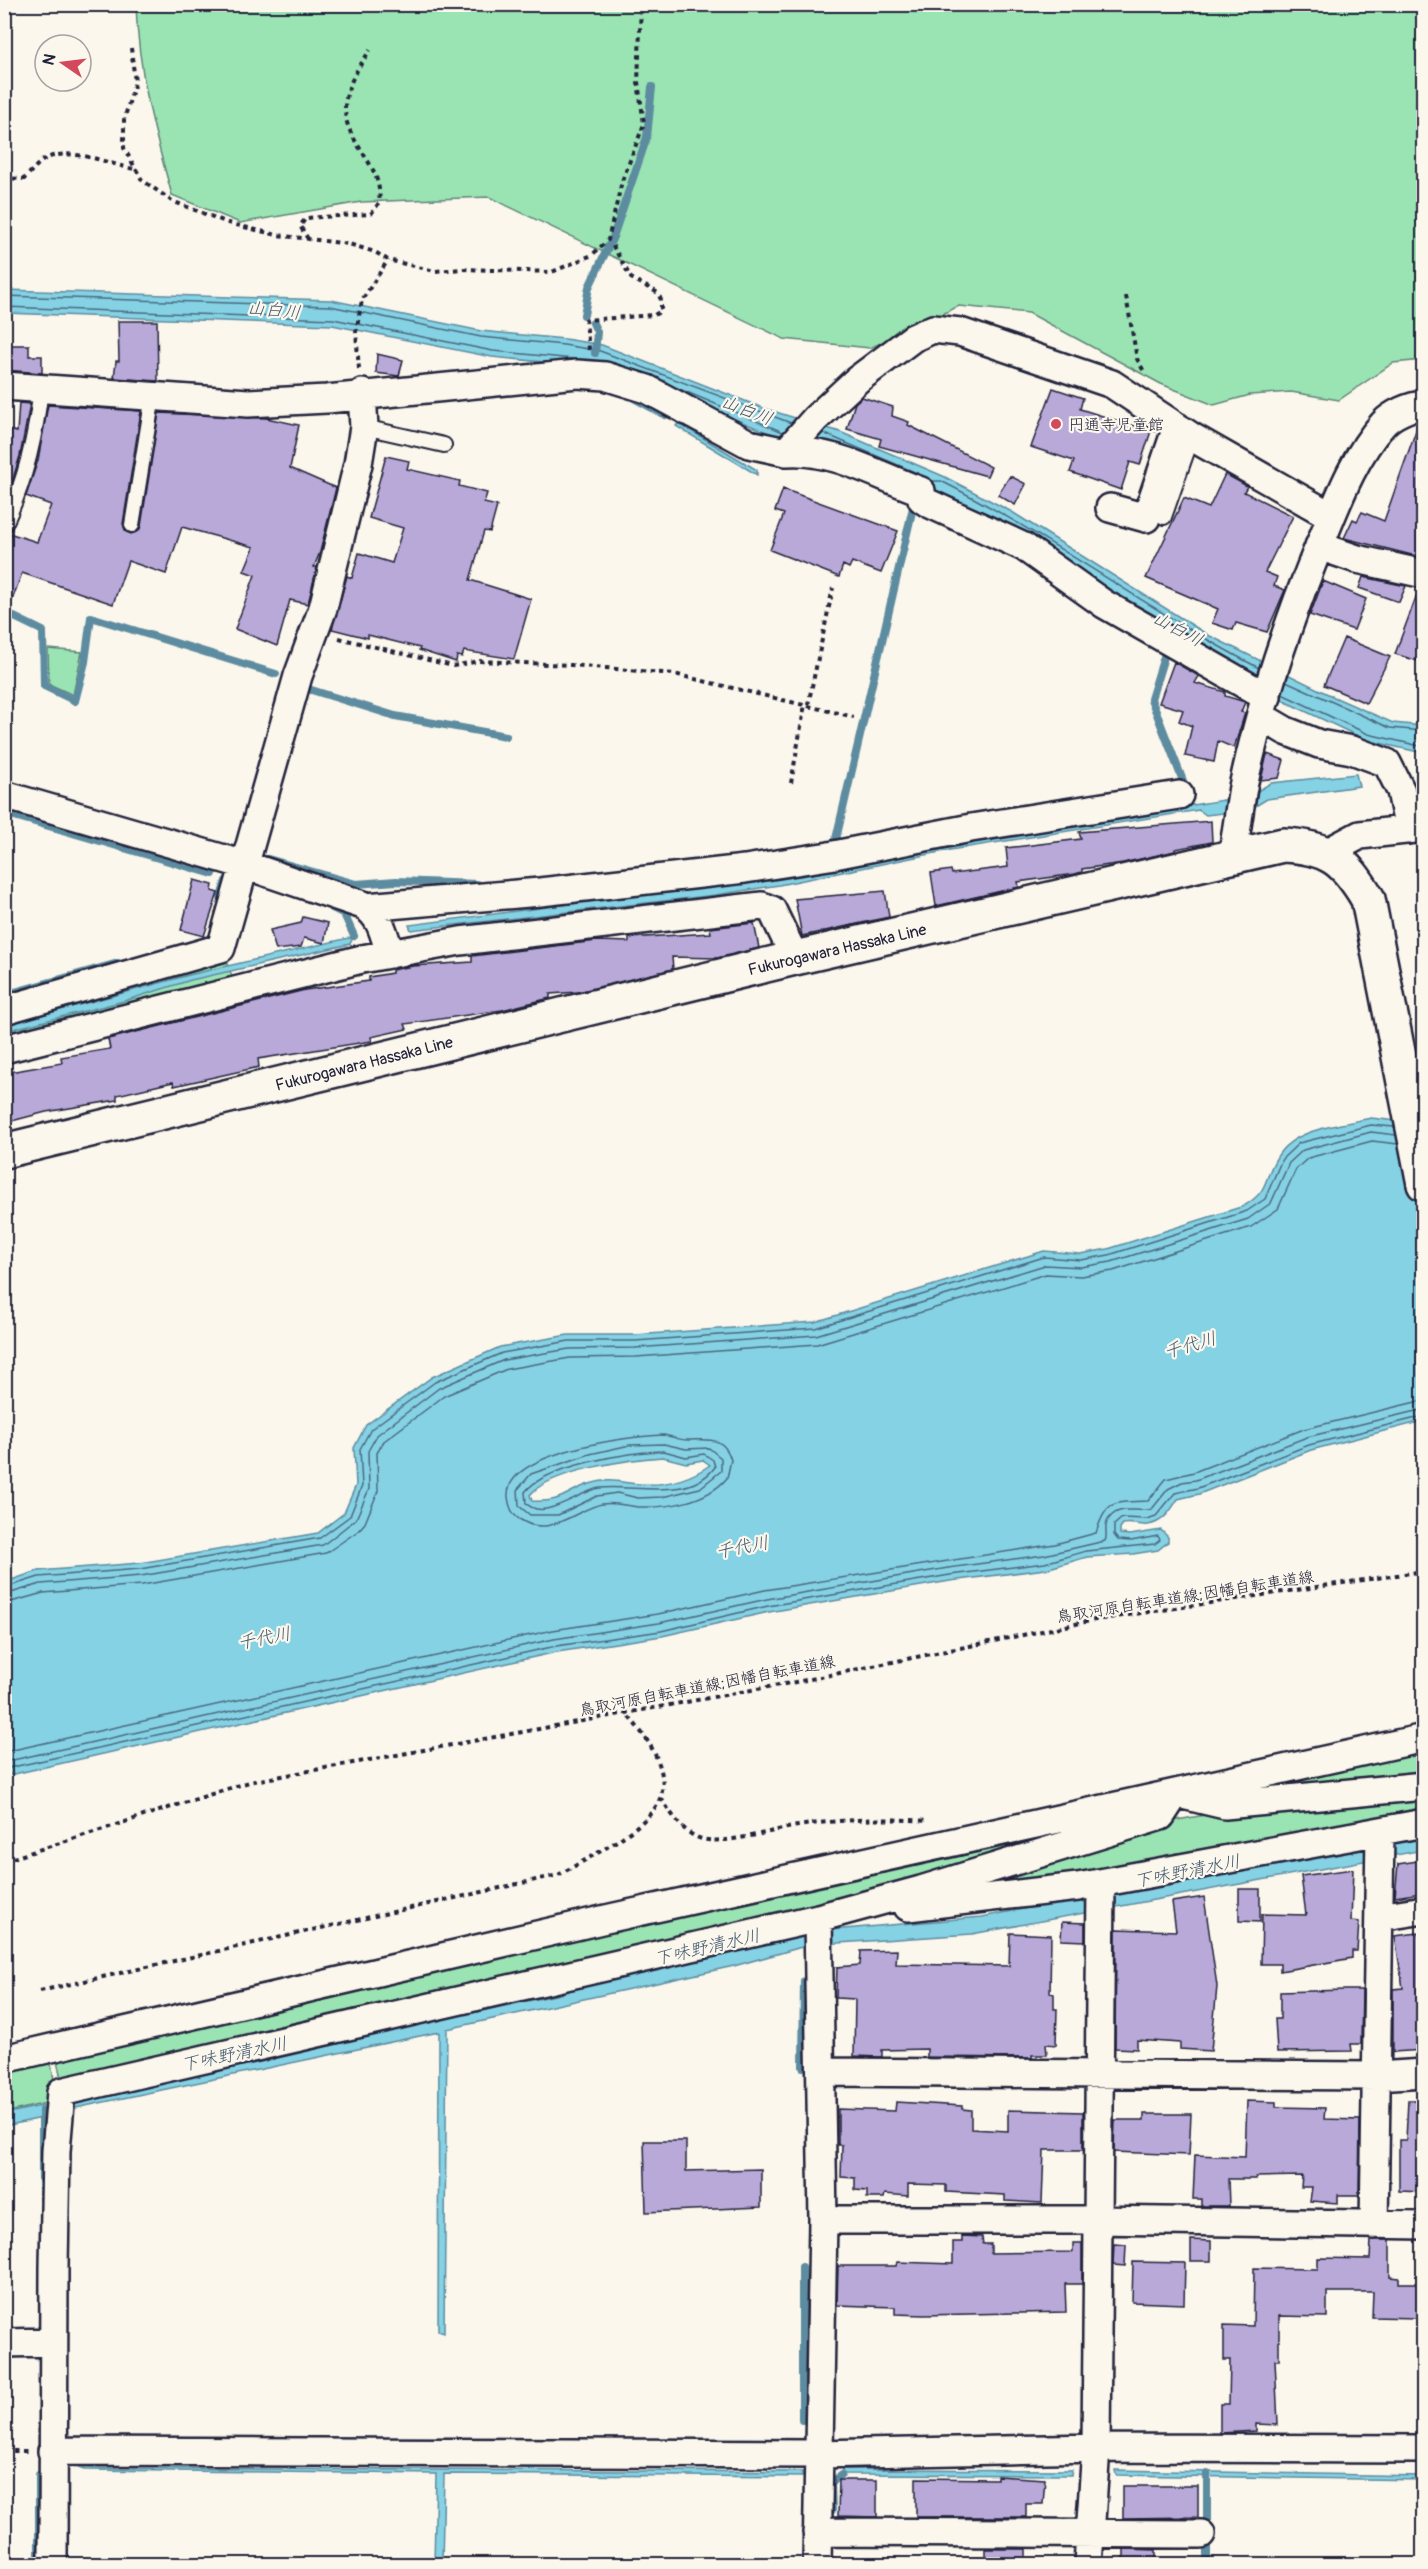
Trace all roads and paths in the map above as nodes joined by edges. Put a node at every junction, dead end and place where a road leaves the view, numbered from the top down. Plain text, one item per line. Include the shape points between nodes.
1 (641, 4) edge
2 (130, 48) dead end
3 (370, 50) dead end
4 (134, 169) junction
5 (4, 178) edge
6 (309, 240) junction
7 (614, 246) dead end
8 (388, 260) junction
9 (1126, 296) dead end
10 (590, 375) junction
11 (1146, 376) dead end
12 (4, 386) edge
13 (41, 387) junction
14 (362, 393) junction
15 (153, 396) junction
16 (1424, 405) edge
17 (364, 427) junction
18 (1185, 432) junction
19 (444, 446) dead end
20 (789, 449) junction
21 (1110, 508) dead end
22 (1331, 516) junction
23 (1164, 517) dead end
24 (132, 525) dead end
25 (4, 526) edge
26 (1319, 546) junction
27 (1424, 574) edge
28 (833, 588) dead end
29 (315, 632) junction
30 (1266, 703) junction
31 (807, 705) junction
32 (854, 717) dead end
33 (791, 783) dead end
34 (4, 795) edge
35 (1179, 795) dead end
36 (1413, 799) edge
37 (1416, 829) edge
38 (1334, 857) junction
39 (1232, 859) junction
40 (245, 865) junction
41 (366, 907) junction
42 (390, 954) junction
43 (795, 958) junction
44 (4, 1010) edge
45 (4, 1049) edge
46 (4, 1151) edge
47 (1424, 1184) edge
48 (1424, 1571) edge
49 (625, 1713) junction
50 (1424, 1738) edge
51 (1424, 1786) edge
52 (1176, 1793) junction
53 (660, 1797) junction
54 (937, 1821) dead end
55 (1424, 1823) edge
56 (1380, 1833) junction
57 (4, 1861) edge
58 (1101, 1883) junction
59 (1424, 1910) edge
60 (1379, 1917) junction
61 (818, 1918) junction
62 (40, 1990) dead end
63 (4, 2059) edge
64 (822, 2072) junction
65 (1424, 2073) edge
66 (1097, 2074) junction
67 (1377, 2076) junction
68 (823, 2220) junction
69 (1096, 2220) junction
70 (1374, 2225) junction
71 (1424, 2225) edge
72 (53, 2342) junction
73 (4, 2343) edge
74 (1096, 2448) junction
75 (1424, 2450) edge
76 (52, 2451) junction
77 (818, 2454) junction
78 (817, 2532) junction
79 (1090, 2534) junction
80 (1201, 2534) dead end
81 (53, 2565) edge
82 (817, 2565) edge
83 (1088, 2565) edge

1 - 8 path via 638,82 644,124 622,181 608,240 592,255 552,272 435,272
2 - 4 path via 135,82 124,120 124,148
3 - 6 path via 353,76 345,102 351,136 377,174 379,203 371,214 306,218 300,226
4 - 5 path via 60,156 46,159 24,179
4 - 6 path via 142,180 172,201 228,223
6 - 8 path via 349,244
7 - 10 path via 631,278 650,287 661,300 661,311 654,315 586,320
8 - 14 path via 362,300 356,332
9 - 11 path via 1137,359
10 - 14 street via 534,376
10 - 20 street via 646,389 749,444
12 - 13 street
13 - 15 street
13 - 25 lane via 31,455 18,499
14 - 15 street via 248,403
14 - 17 street
15 - 24 lane
16 - 22 street via 1399,412 1384,423 1364,451
17 - 19 lane
17 - 29 street
18 - 20 street via 1112,384 960,332 933,329 913,338 857,380
18 - 21 street via 1146,518
18 - 22 street
18 - 23 lane
20 - 30 street via 822,454 921,490 922,499 928,503 1024,548 1104,604
22 - 26 street
26 - 27 street
26 - 30 street
28 - 31 path
29 - 31 path via 453,666 479,661 633,670 714,682
29 - 40 street via 298,676
30 - 36 street via 1286,731 1386,763
30 - 39 street via 1243,788
31 - 32 path
31 - 33 path
34 - 40 street
35 - 41 street via 745,869
36 - 37 street
37 - 38 street via 1360,835
38 - 39 main road, Fukurogawara Hassaka Line via 1306,846 1283,845
38 - 47 main road via 1357,879 1368,899
39 - 43 main road, Fukurogawara Hassaka Line
40 - 41 street
40 - 44 street via 221,948
41 - 42 street via 378,918
42 - 43 street via 472,940 762,906 772,910
42 - 45 street
43 - 46 main road, Fukurogawara Hassaka Line
48 - 49 path, 鳥取河原自転車道線;因幡自転車道線 via 1095,1620
49 - 53 path via 656,1753 663,1789
49 - 57 path, 鳥取河原自転車道線;因幡自転車道線 via 249,1782
50 - 52 street
51 - 52 street via 1225,1805
52 - 61 street via 1161,1816
52 - 63 street via 606,1919
53 - 54 path via 688,1832 703,1839 884,1817
53 - 62 path via 644,1819 604,1849 558,1875
55 - 56 street
56 - 58 street
56 - 60 street
58 - 61 street
58 - 66 street
59 - 60 street
60 - 67 street
61 - 64 street
61 - 72 street via 61,2092 56,2151
64 - 66 street
64 - 68 street
65 - 67 street
66 - 67 street
66 - 69 street
67 - 70 street
68 - 69 street
68 - 77 street
69 - 70 street
69 - 74 street
70 - 71 street
72 - 73 street
72 - 76 street
74 - 75 street
74 - 77 street
74 - 79 street
76 - 77 street
76 - 81 street
77 - 78 street
78 - 79 street
78 - 82 street
79 - 80 street
79 - 83 street

